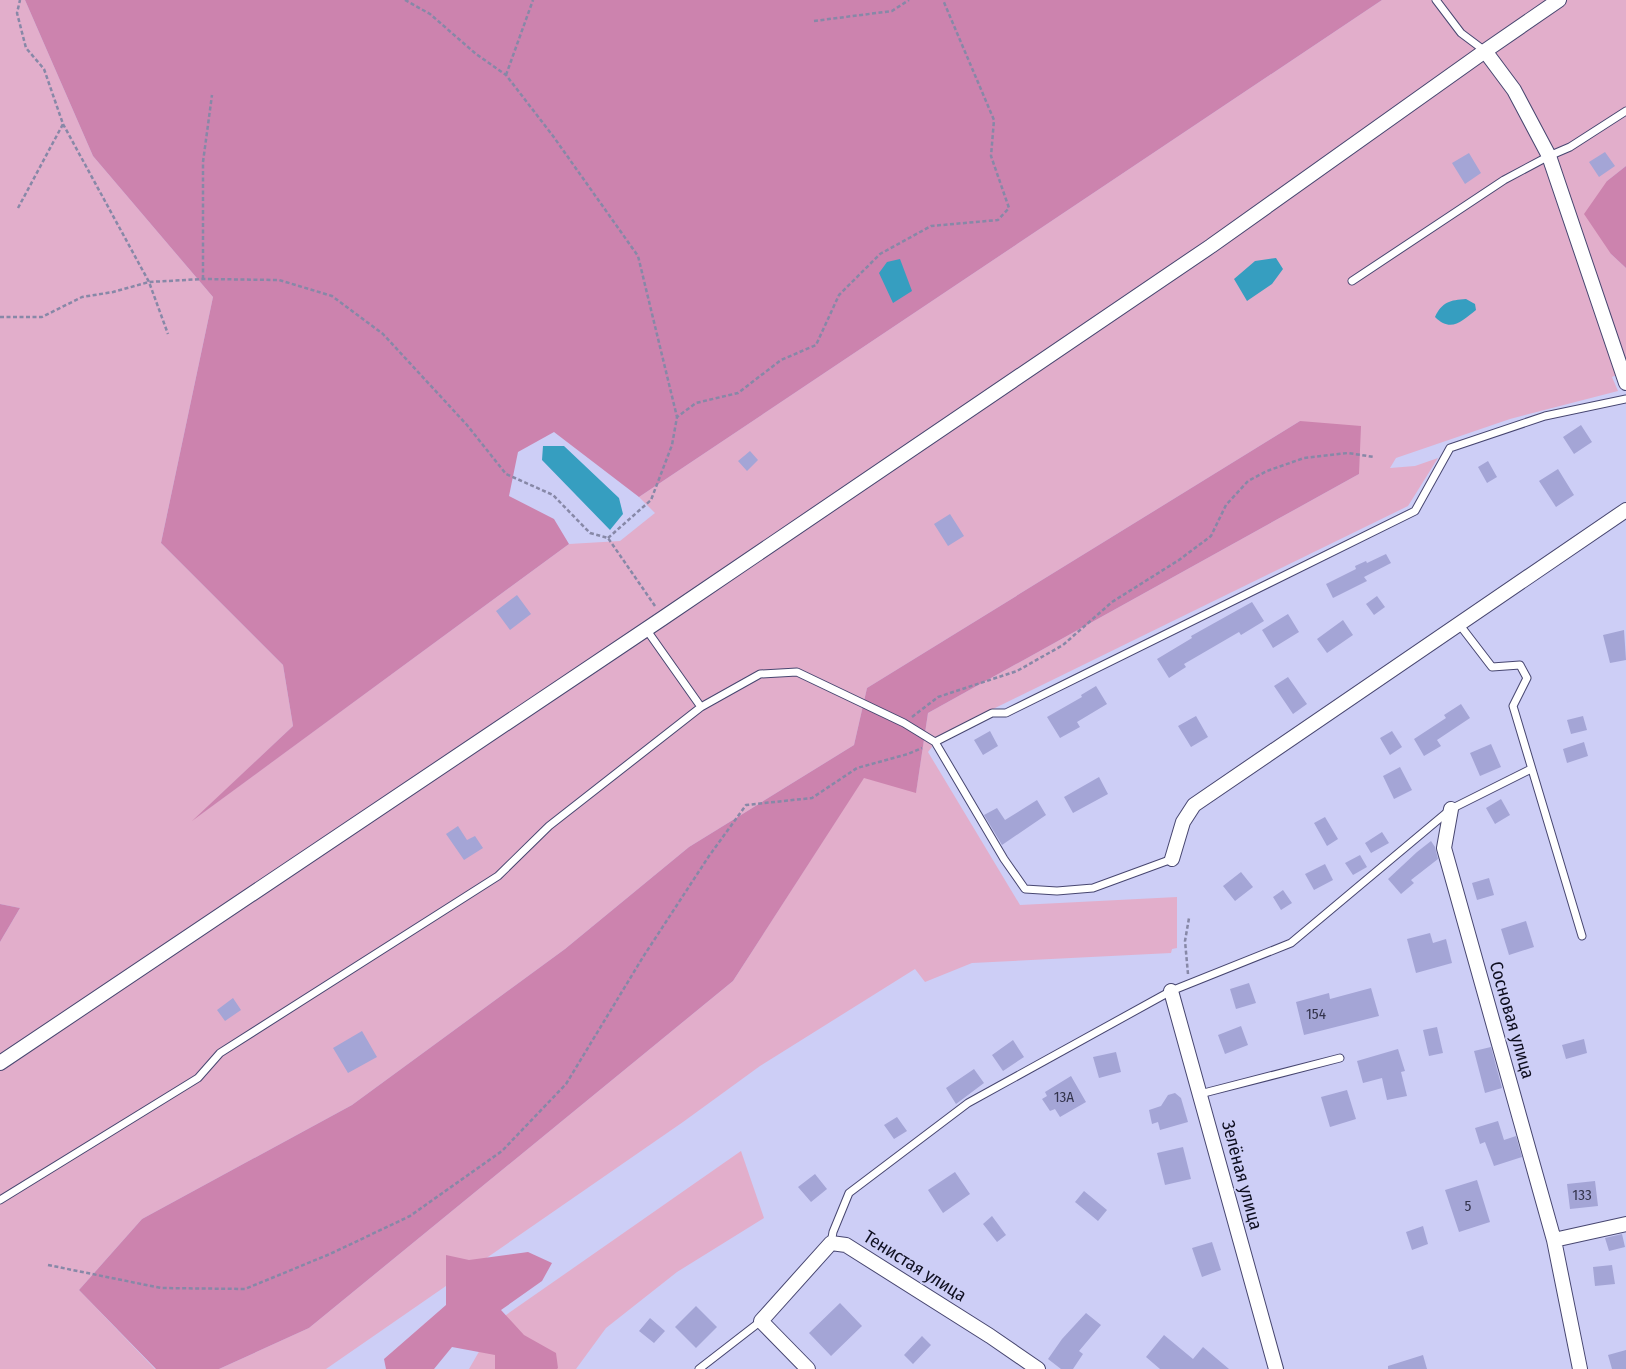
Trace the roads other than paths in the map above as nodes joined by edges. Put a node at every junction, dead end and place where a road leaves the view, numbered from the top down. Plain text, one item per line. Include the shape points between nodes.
1 (1436, 0) edge
2 (1559, 0) edge
3 (1485, 50) junction
4 (1626, 111) edge
5 (1549, 156) junction
6 (1352, 281) dead end
7 (1626, 383) edge
8 (1626, 399) edge
9 (1626, 510) edge
10 (1459, 624) junction
11 (646, 629) junction
12 (701, 707) junction
13 (935, 742) junction
14 (1531, 769) junction
15 (1451, 809) junction
16 (1172, 858) joint
17 (1582, 936) dead end
18 (1171, 991) junction
19 (1340, 1058) dead end
20 (0, 1063) edge
21 (1200, 1094) junction
22 (0, 1200) edge
23 (1626, 1224) edge
24 (1554, 1240) junction
25 (831, 1243) junction
26 (761, 1321) junction
27 (699, 1369) edge
28 (808, 1369) edge
29 (1038, 1369) edge
30 (1276, 1369) edge
31 (1580, 1369) edge

1 - 3 lane via 1461,33
2 - 3 street
3 - 5 street via 1514,90
3 - 11 street via 1211,246
4 - 5 lane via 1570,147
5 - 6 lane via 1504,180
5 - 7 street
8 - 13 lane via 1545,416 1450,448 1415,511 1006,713 992,713
9 - 10 street
10 - 14 lane via 1492,667 1520,665 1527,678 1513,706
10 - 16 street via 1194,805 1183,822
11 - 12 lane
11 - 20 street
12 - 13 lane via 760,674 797,672 904,723
12 - 22 lane via 550,826 498,876 220,1053 198,1078
13 - 16 lane via 1025,889 1093,888
14 - 15 lane
14 - 17 lane
15 - 18 lane via 1291,943
15 - 24 street, Сосновая улица via 1444,848
18 - 21 street, Зелёная улица
18 - 25 lane via 968,1103 849,1193
19 - 21 lane
21 - 30 street, Зелёная улица
23 - 24 street
24 - 31 street
25 - 26 street
25 - 29 street, Тенистая улица via 846,1245
26 - 27 lane
26 - 28 street

